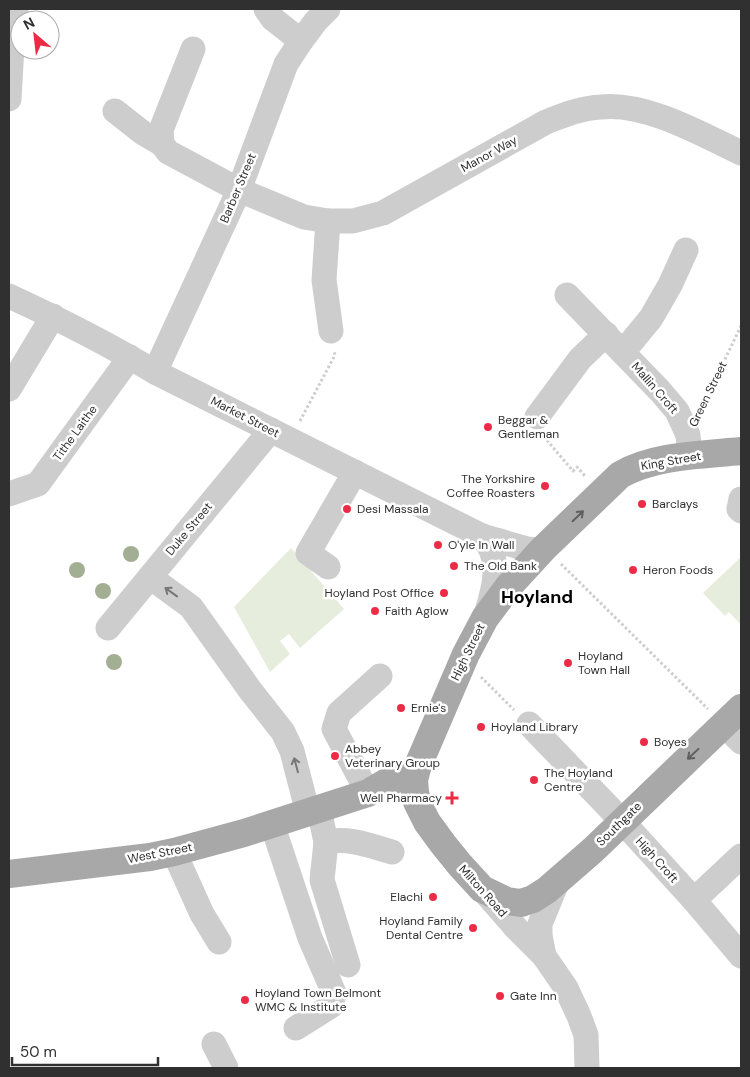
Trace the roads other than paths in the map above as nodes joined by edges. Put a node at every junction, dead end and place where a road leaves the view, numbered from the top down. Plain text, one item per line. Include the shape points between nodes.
1 (16, 9) edge
2 (266, 9) edge
3 (328, 9) edge
4 (301, 41) junction
5 (193, 49) dead end
6 (9, 99) edge
7 (115, 112) dead end
8 (162, 144) junction
9 (741, 152) edge
10 (239, 190) junction
11 (328, 221) junction
12 (686, 250) dead end
13 (567, 295) dead end
14 (9, 296) edge
15 (53, 316) junction
16 (331, 332) road end
17 (606, 334) junction
18 (623, 352) junction
19 (130, 357) junction
20 (155, 372) junction
21 (9, 389) edge
22 (537, 417) road end
23 (281, 435) junction
24 (689, 445) junction
25 (741, 451) edge
26 (355, 472) junction
27 (9, 494) edge
28 (741, 499) edge
29 (741, 512) edge
30 (482, 536) junction
31 (544, 549) junction
32 (328, 567) dead end
33 (150, 577) junction
34 (485, 618) junction
35 (108, 628) dead end
36 (380, 676) dead end
37 (529, 724) road end
38 (735, 725) edge
39 (417, 768) junction
40 (368, 793) junction
41 (313, 811) junction
42 (622, 821) junction
43 (427, 822) junction
44 (272, 824) junction
45 (326, 842) junction
46 (174, 852) junction
47 (392, 852) dead end
48 (741, 856) edge
49 (9, 874) edge
50 (558, 880) junction
51 (482, 889) junction
52 (694, 900) junction
53 (219, 942) dead end
54 (544, 956) junction
55 (741, 956) edge
56 (348, 964) dead end
57 (296, 1028) dead end
58 (214, 1044) dead end
59 (226, 1068) edge
60 (587, 1068) edge

1 - 6 street
2 - 4 street via 273,19
3 - 4 street, Barber Street
4 - 10 street, Barber Street via 286,64
5 - 8 street via 161,130
7 - 8 street, Manor Way
8 - 10 street, Manor Way via 168,152
9 - 11 street, Manor Way via 662,117 632,108 602,106 546,122 383,213 353,221
10 - 11 street, Manor Way via 304,217
10 - 20 street, Barber Street
11 - 16 street via 324,280
12 - 18 street, Mallin Croft via 651,318
13 - 17 street, Mallin Croft
14 - 15 street, Market Street
15 - 19 street, Market Street
15 - 21 street
17 - 18 street, Mallin Croft
17 - 22 street via 580,359
18 - 24 street, Mallin Croft via 677,411
19 - 20 street, Market Street
19 - 27 street, Tithe Laithe via 38,484
20 - 23 street, Market Street
23 - 26 street, Market Street
23 - 33 street, Duke Street
24 - 25 main road, King Street
31 -> 24 main road, King Street via 620,475
26 - 30 street, Market Street
26 - 32 street via 308,553
28 - 29 street
30 - 31 street, Market Street via 532,551
30 - 34 street via 491,550 495,580
31 - 34 main road, High Street via 509,586
33 - 35 street, Duke Street
41 -> 33 street via 283,732 191,607
34 - 39 main road, High Street via 463,660
36 - 40 street via 338,713 334,729
37 - 42 street, High Croft
38 -> 42 main road, Southgate
39 - 40 main road, West Street
39 - 43 main road, High Street via 415,792
40 - 41 main road, West Street
40 - 43 main road via 405,806
41 - 44 main road, West Street
41 - 45 street
42 - 50 main road, Southgate
42 - 52 street, High Croft
43 - 51 main road, Milton Road
44 - 46 main road, West Street
44 - 57 street via 310,938 334,994 331,1006
45 - 47 street via 347,840
45 - 56 street via 322,880
46 - 49 main road, West Street
46 - 53 street via 202,914
48 - 52 street
50 - 51 main road, Southgate via 533,899 521,903 507,901
50 - 54 street, Milton Road via 540,924
51 - 54 street, Milton Road
52 - 55 street, High Croft
54 - 60 street, Milton Road via 566,988 579,1016 586,1035
58 - 59 street

